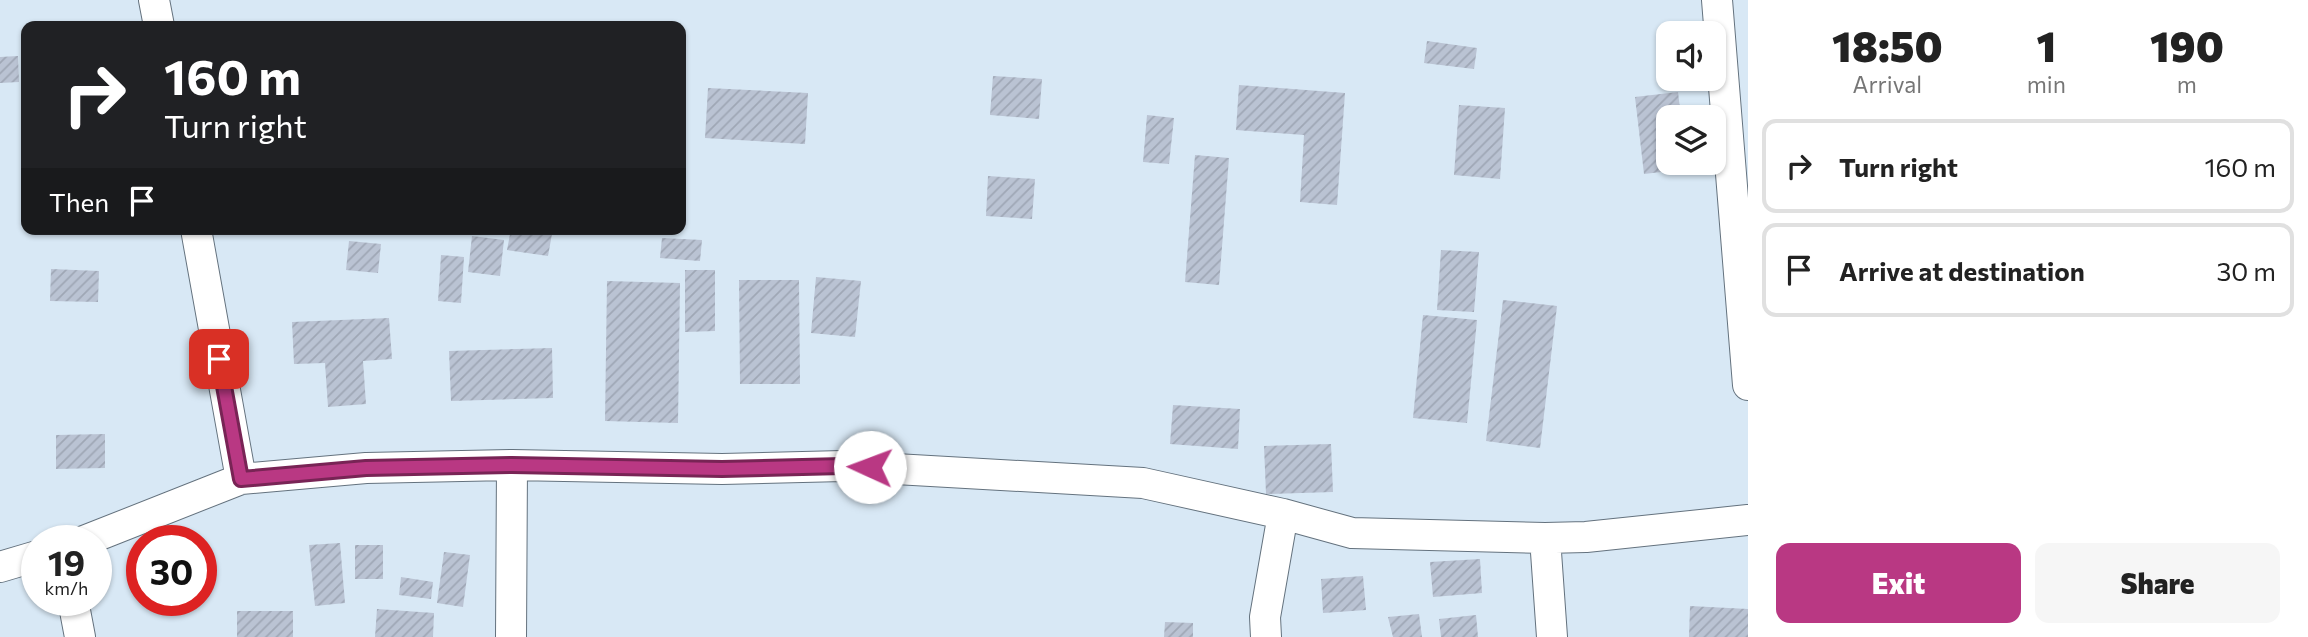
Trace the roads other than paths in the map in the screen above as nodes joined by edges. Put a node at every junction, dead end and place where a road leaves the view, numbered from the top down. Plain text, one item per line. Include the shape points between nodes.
1 (154, 0) edge
2 (1717, 0) edge
3 (158, 21) edge
4 (197, 235) edge
5 (1748, 386) edge
6 (512, 465) junction
7 (241, 479) junction
8 (1283, 513) junction
9 (1748, 520) edge
10 (112, 530) edge
11 (1545, 538) junction
12 (21, 561) edge
13 (0, 567) edge
14 (76, 616) edge
15 (80, 637) edge
16 (511, 637) edge
17 (1266, 637) edge
18 (1552, 637) edge

1 - 3 street
2 - 5 street
4 - 7 street
6 - 7 street via 366,468
6 - 8 street via 843,466 1129,482
6 - 16 street
7 - 10 street
8 - 11 street via 1352,533
8 - 17 street via 1265,617
9 - 11 street
11 - 18 street
12 - 13 street
14 - 15 street

